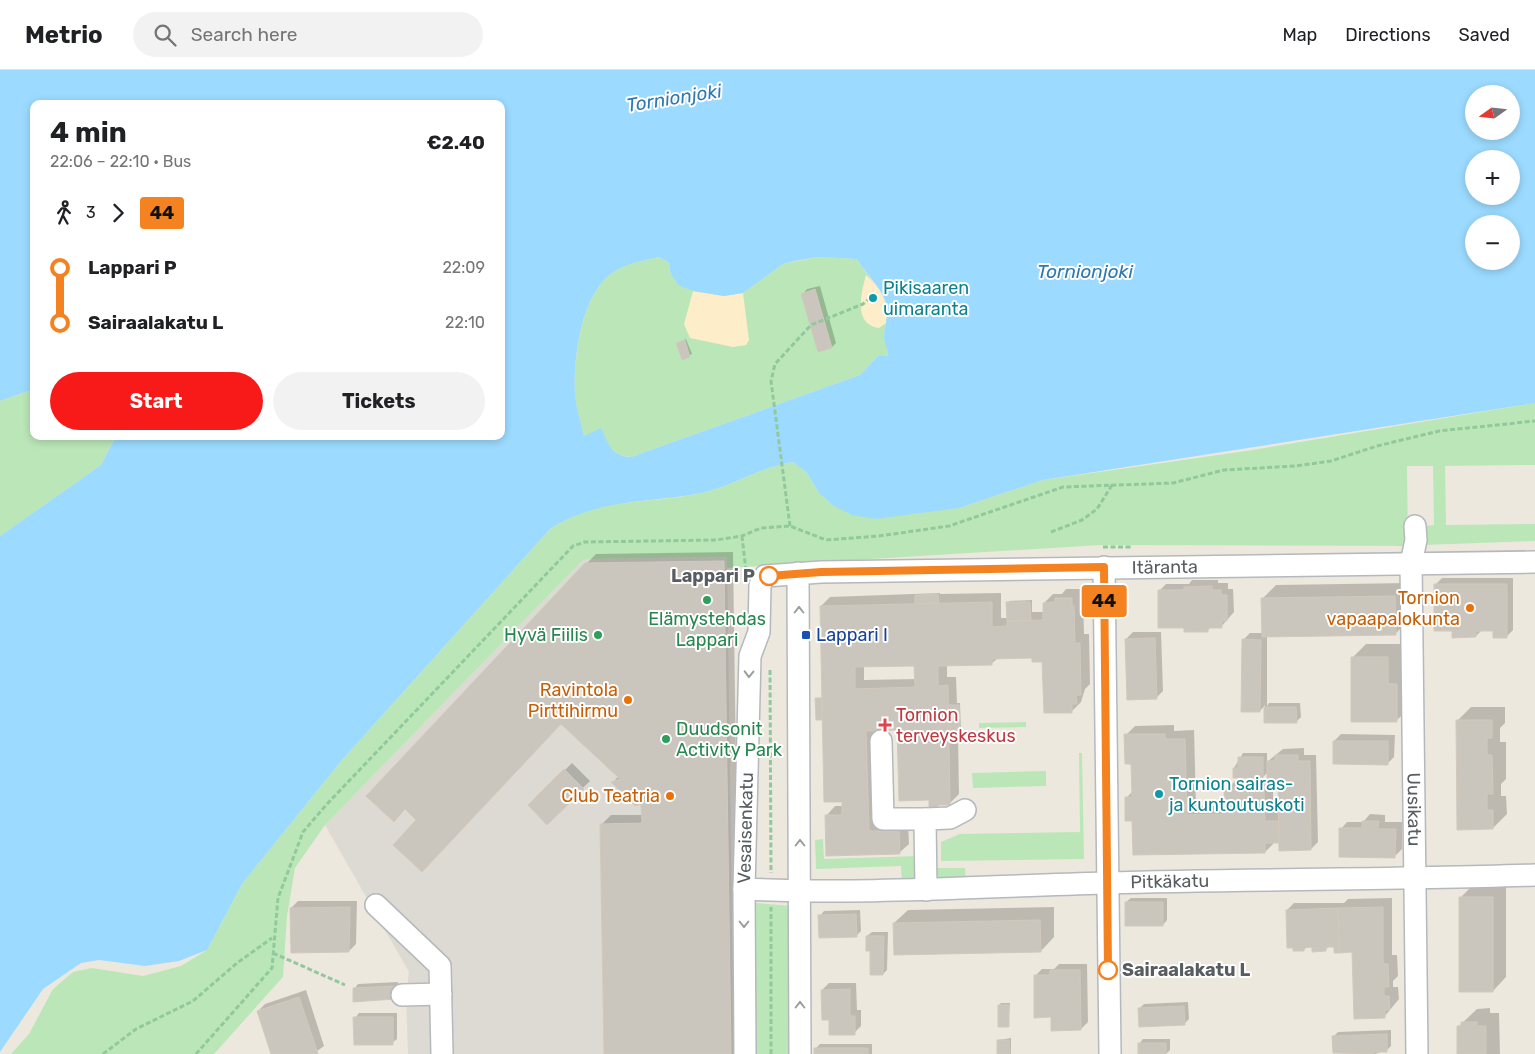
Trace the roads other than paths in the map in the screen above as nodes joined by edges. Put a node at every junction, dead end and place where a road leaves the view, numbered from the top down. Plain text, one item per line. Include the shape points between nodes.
1 (1415, 526) dead end
2 (1535, 562) edge
3 (1411, 563) junction
4 (1104, 567) junction
5 (798, 573) junction
6 (756, 578) joint
7 (881, 741) dead end
8 (965, 810) dead end
9 (925, 819) junction
10 (1535, 875) edge
11 (1416, 880) junction
12 (1106, 883) junction
13 (744, 889) junction
14 (926, 890) junction
15 (801, 891) junction
16 (376, 905) dead end
17 (441, 994) junction
18 (402, 995) dead end
19 (442, 1054) edge
20 (745, 1054) edge
21 (800, 1054) edge
22 (1110, 1054) edge
23 (1416, 1054) edge

1 - 3 street, Uusikatu
2 - 3 street, Itäranta
3 - 4 street, Itäranta
3 - 11 street, Uusikatu
4 - 5 street, Itäranta
4 - 12 street
5 - 6 street, Itäranta
15 -> 5 street
6 -> 13 street, Vesaisenkatu via 760,585 759,632 750,656
7 - 9 street via 883,819
8 - 9 street via 950,818
9 - 14 street
10 - 11 street, Pitkäkatu
11 - 12 street, Pitkäkatu
11 - 23 street, Uusikatu
12 - 14 street, Pitkäkatu
12 - 22 street
13 - 15 street, Pitkäkatu
13 -> 20 street, Vesaisenkatu
14 - 15 street, Pitkäkatu
21 -> 15 street
16 - 17 street via 440,966
17 - 18 street
17 - 19 street

